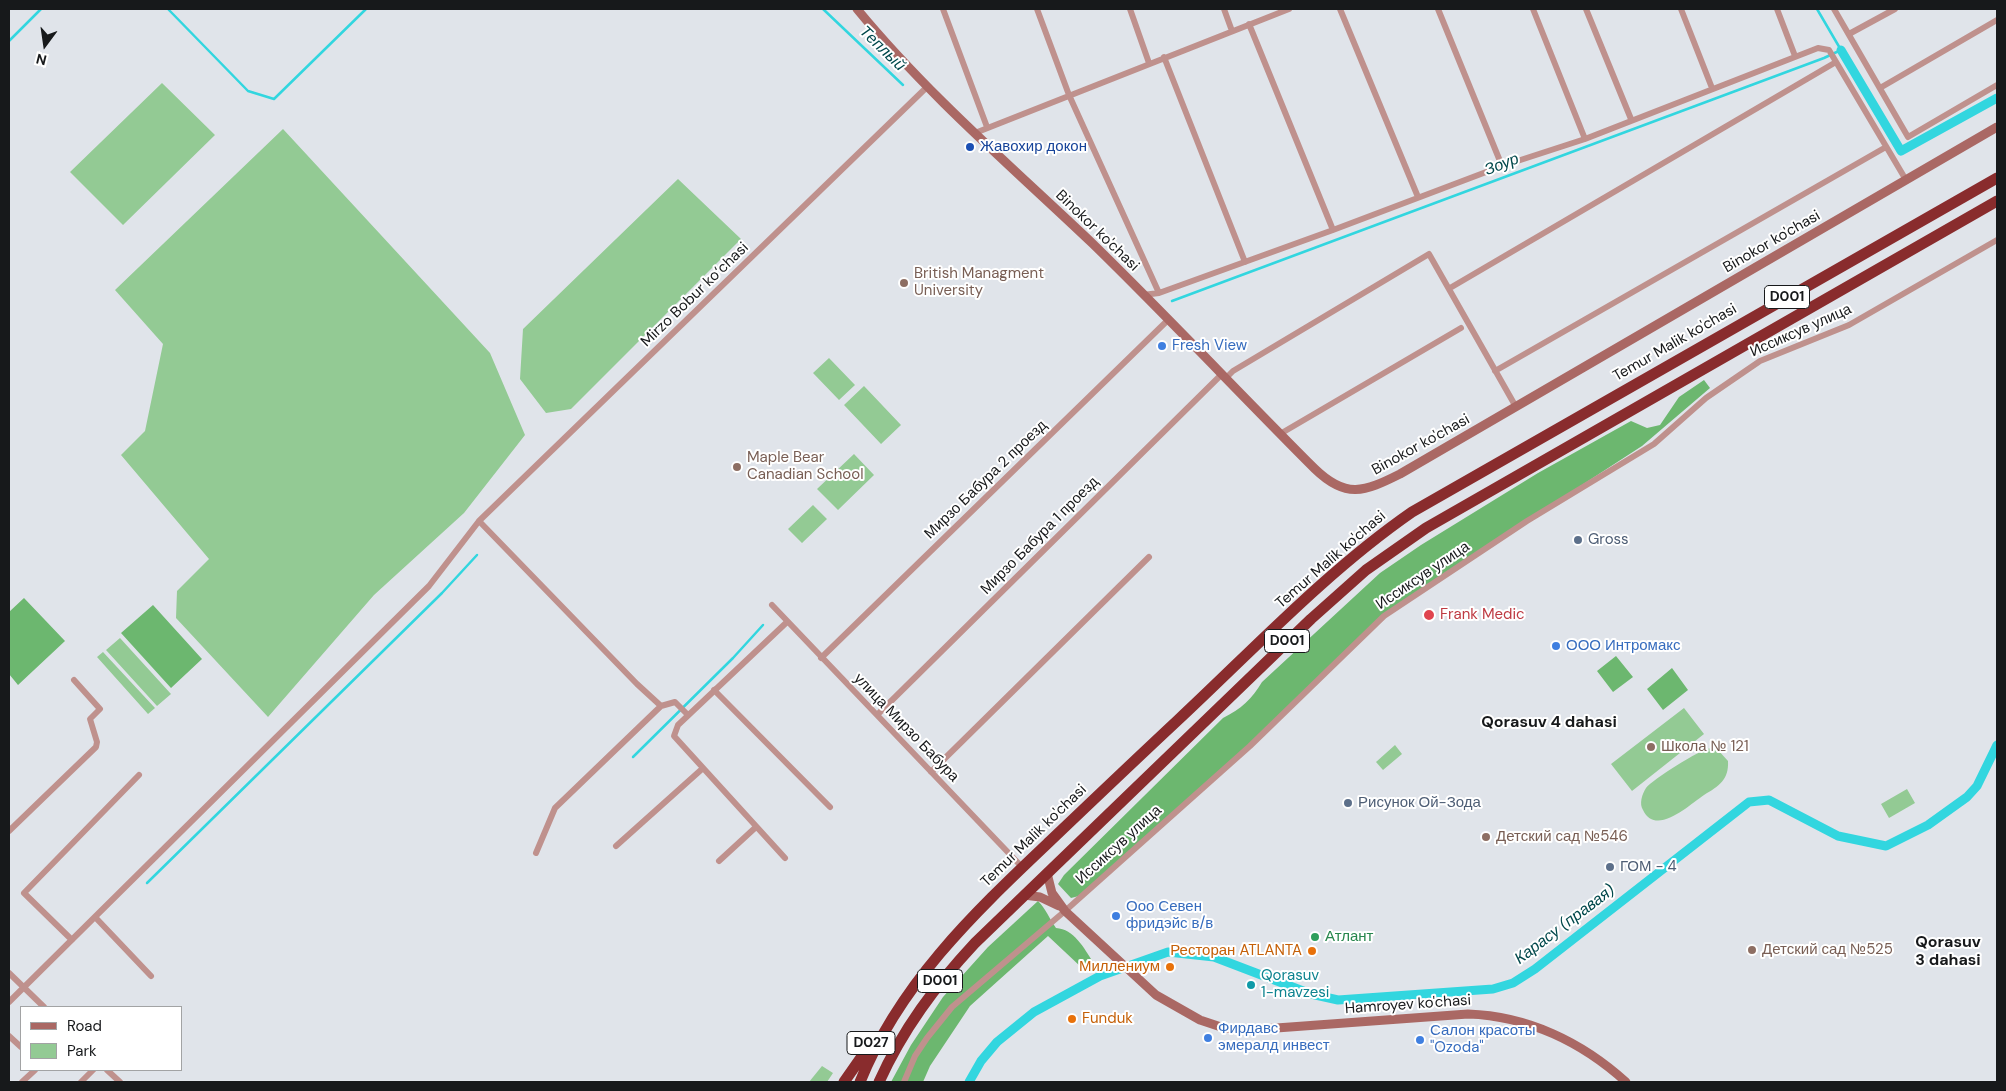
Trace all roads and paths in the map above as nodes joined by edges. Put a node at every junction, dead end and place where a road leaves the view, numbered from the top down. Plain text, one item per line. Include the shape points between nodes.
1 (856, 9) edge
2 (943, 9) edge
3 (1037, 9) edge
4 (1130, 9) edge
5 (1224, 9) edge
6 (1289, 9) edge
7 (1340, 9) edge
8 (1438, 9) edge
9 (1533, 9) edge
10 (1586, 9) edge
11 (1681, 9) edge
12 (1777, 9) edge
13 (1834, 9) edge
14 (1895, 9) edge
15 (1997, 20) edge
16 (1249, 24) junction
17 (1232, 31) junction
18 (1849, 34) junction
19 (1795, 56) junction
20 (1164, 57) junction
21 (1836, 62) junction
22 (1149, 63) junction
23 (1997, 85) edge
24 (928, 86) junction
25 (1712, 88) junction
26 (1880, 88) junction
27 (1069, 94) junction
28 (1630, 120) junction
29 (987, 127) junction
30 (1997, 127) edge
31 (975, 133) junction
32 (1585, 139) junction
33 (1886, 146) junction
34 (1502, 166) junction
35 (1997, 178) edge
36 (1906, 180) junction
37 (1418, 197) junction
38 (1997, 201) edge
39 (1334, 230) junction
40 (1997, 240) edge
41 (1244, 262) junction
42 (1450, 288) junction
43 (1159, 293) junction
44 (1143, 295) junction
45 (1168, 320) junction
46 (1461, 328) dead end
47 (1495, 370) junction
48 (1224, 376) junction
49 (1516, 407) junction
50 (1576, 417) junction
51 (1280, 434) junction
52 (1586, 435) junction
53 (479, 521) junction
54 (1149, 558) dead end
55 (772, 605) dead end
56 (787, 622) junction
57 (822, 658) junction
58 (74, 680) dead end
59 (714, 690) junction
60 (661, 706) junction
61 (688, 715) junction
62 (877, 715) junction
63 (702, 769) junction
64 (931, 772) junction
65 (139, 775) dead end
66 (830, 807) dead end
67 (756, 827) junction
68 (9, 831) edge
69 (616, 846) dead end
70 (536, 853) dead end
71 (784, 858) dead end
72 (719, 862) dead end
73 (1022, 867) junction
74 (1046, 873) junction
75 (1024, 895) junction
76 (1065, 911) junction
77 (95, 917) junction
78 (72, 940) junction
79 (9, 973) edge
80 (151, 976) dead end
81 (24, 987) junction
82 (9, 1002) edge
83 (900, 1004) junction
84 (43, 1006) edge
85 (9, 1036) edge
86 (20, 1046) edge
87 (34, 1071) edge
88 (92, 1071) edge
89 (109, 1071) edge
90 (22, 1082) edge
91 (81, 1082) edge
92 (120, 1082) edge
93 (844, 1082) edge
94 (860, 1082) edge
95 (878, 1082) edge
96 (904, 1082) edge
97 (1626, 1082) edge

1 - 24 main road, Binokor ko'chasi
2 - 29 street
3 - 27 street
4 - 22 street
5 - 17 street
6 - 16 street
7 - 37 street
8 - 34 street
9 - 32 street
10 - 28 street
11 - 25 street
12 - 19 street
13 - 18 street
14 - 18 street
15 - 26 street
16 - 17 street
16 - 39 street
17 - 20 street
18 - 26 street
19 - 21 street via 1818,48 1829,50
19 - 25 street
20 - 22 street
20 - 41 street
21 - 33 street
21 - 42 street
22 - 27 street
23 - 26 street via 1908,137
24 - 31 main road, Binokor ko'chasi
24 - 53 street, Mirzo Bobur ko‘chasi
25 - 28 street
27 - 29 street
27 - 43 street
28 - 32 street
29 - 31 street
30 - 36 main road, Binokor ko'chasi
31 - 44 main road, Binokor ko'chasi
32 - 34 street
33 - 36 street
33 - 47 street
34 - 37 street
35 - 50 highway, Temur Malik ko'chasi / D001
36 - 49 main road, Binokor ko'chasi
37 - 39 street
38 - 52 highway, Temur Malik ko'chasi / D001
39 - 41 street
40 - 76 street, Иссиксув улица via 1850,325 1760,361 1706,398 1654,444 1402,602 1250,746
41 - 43 street
42 - 47 street
42 - 48 street, Мирзо Бабура 1 проезд via 1429,254
43 - 44 street
44 - 45 main road, Binokor ko'chasi
45 - 48 main road, Binokor ko'chasi
45 - 57 street, Мирзо Бабура 2 проезд
46 - 51 street
47 - 49 street
48 - 51 main road, Binokor ko'chasi
48 - 62 street, Мирзо Бабура 1 проезд
49 - 51 main road, Binokor ko'chasi via 1394,477 1356,491 1326,480
50 - 52 highway
50 - 73 highway, Temur Malik ko'chasi / D001 via 1412,512 1368,544
52 - 74 highway, Temur Malik ko'chasi / D001 via 1426,528 1366,570 1311,618
53 - 60 street
53 - 77 street, Mirzo Bobur ko‘chasi via 429,586
54 - 64 street
55 - 56 street, улица Мирзо Бабура
56 - 57 street, улица Мирзо Бабура
56 - 59 street
57 - 62 street, улица Мирзо Бабура
58 - 68 street via 100,708 90,719 96,748
59 - 61 street
59 - 66 street
60 - 61 street via 675,702
60 - 70 street via 555,808
61 - 63 street via 676,729 675,740
62 - 64 street, улица Мирзо Бабура
63 - 67 street
63 - 69 street
64 - 73 street, улица Мирзо Бабура
65 - 78 street via 24,892
67 - 71 street
67 - 72 street
73 - 83 highway, Temur Malik ko'chasi / D001 via 957,932
74 - 75 highway, Temur Malik ko'chasi / D001
74 - 76 main road, Hamroyev ko'chasi via 1052,893
75 - 76 main road, Hamroyev ko'chasi via 1045,899
75 - 95 highway, Temur Malik ko'chasi / D001 via 940,982 899,1040
76 - 96 street, Иссиксув улица via 952,1007 915,1056
76 - 97 main road, Hamroyev ko'chasi via 1156,995 1206,1022 1236,1030 1468,1014 1514,1019 1568,1040
77 - 78 street, Mirzo Bobur ko‘chasi
77 - 80 street
78 - 81 street, Mirzo Bobur ko‘chasi
79 - 81 street
81 - 82 street, Mirzo Bobur ko‘chasi
81 - 84 street
83 - 93 highway, D027
83 - 94 highway, Temur Malik ko'chasi / D001
85 - 86 street
87 - 90 street
88 - 91 street
89 - 92 street

